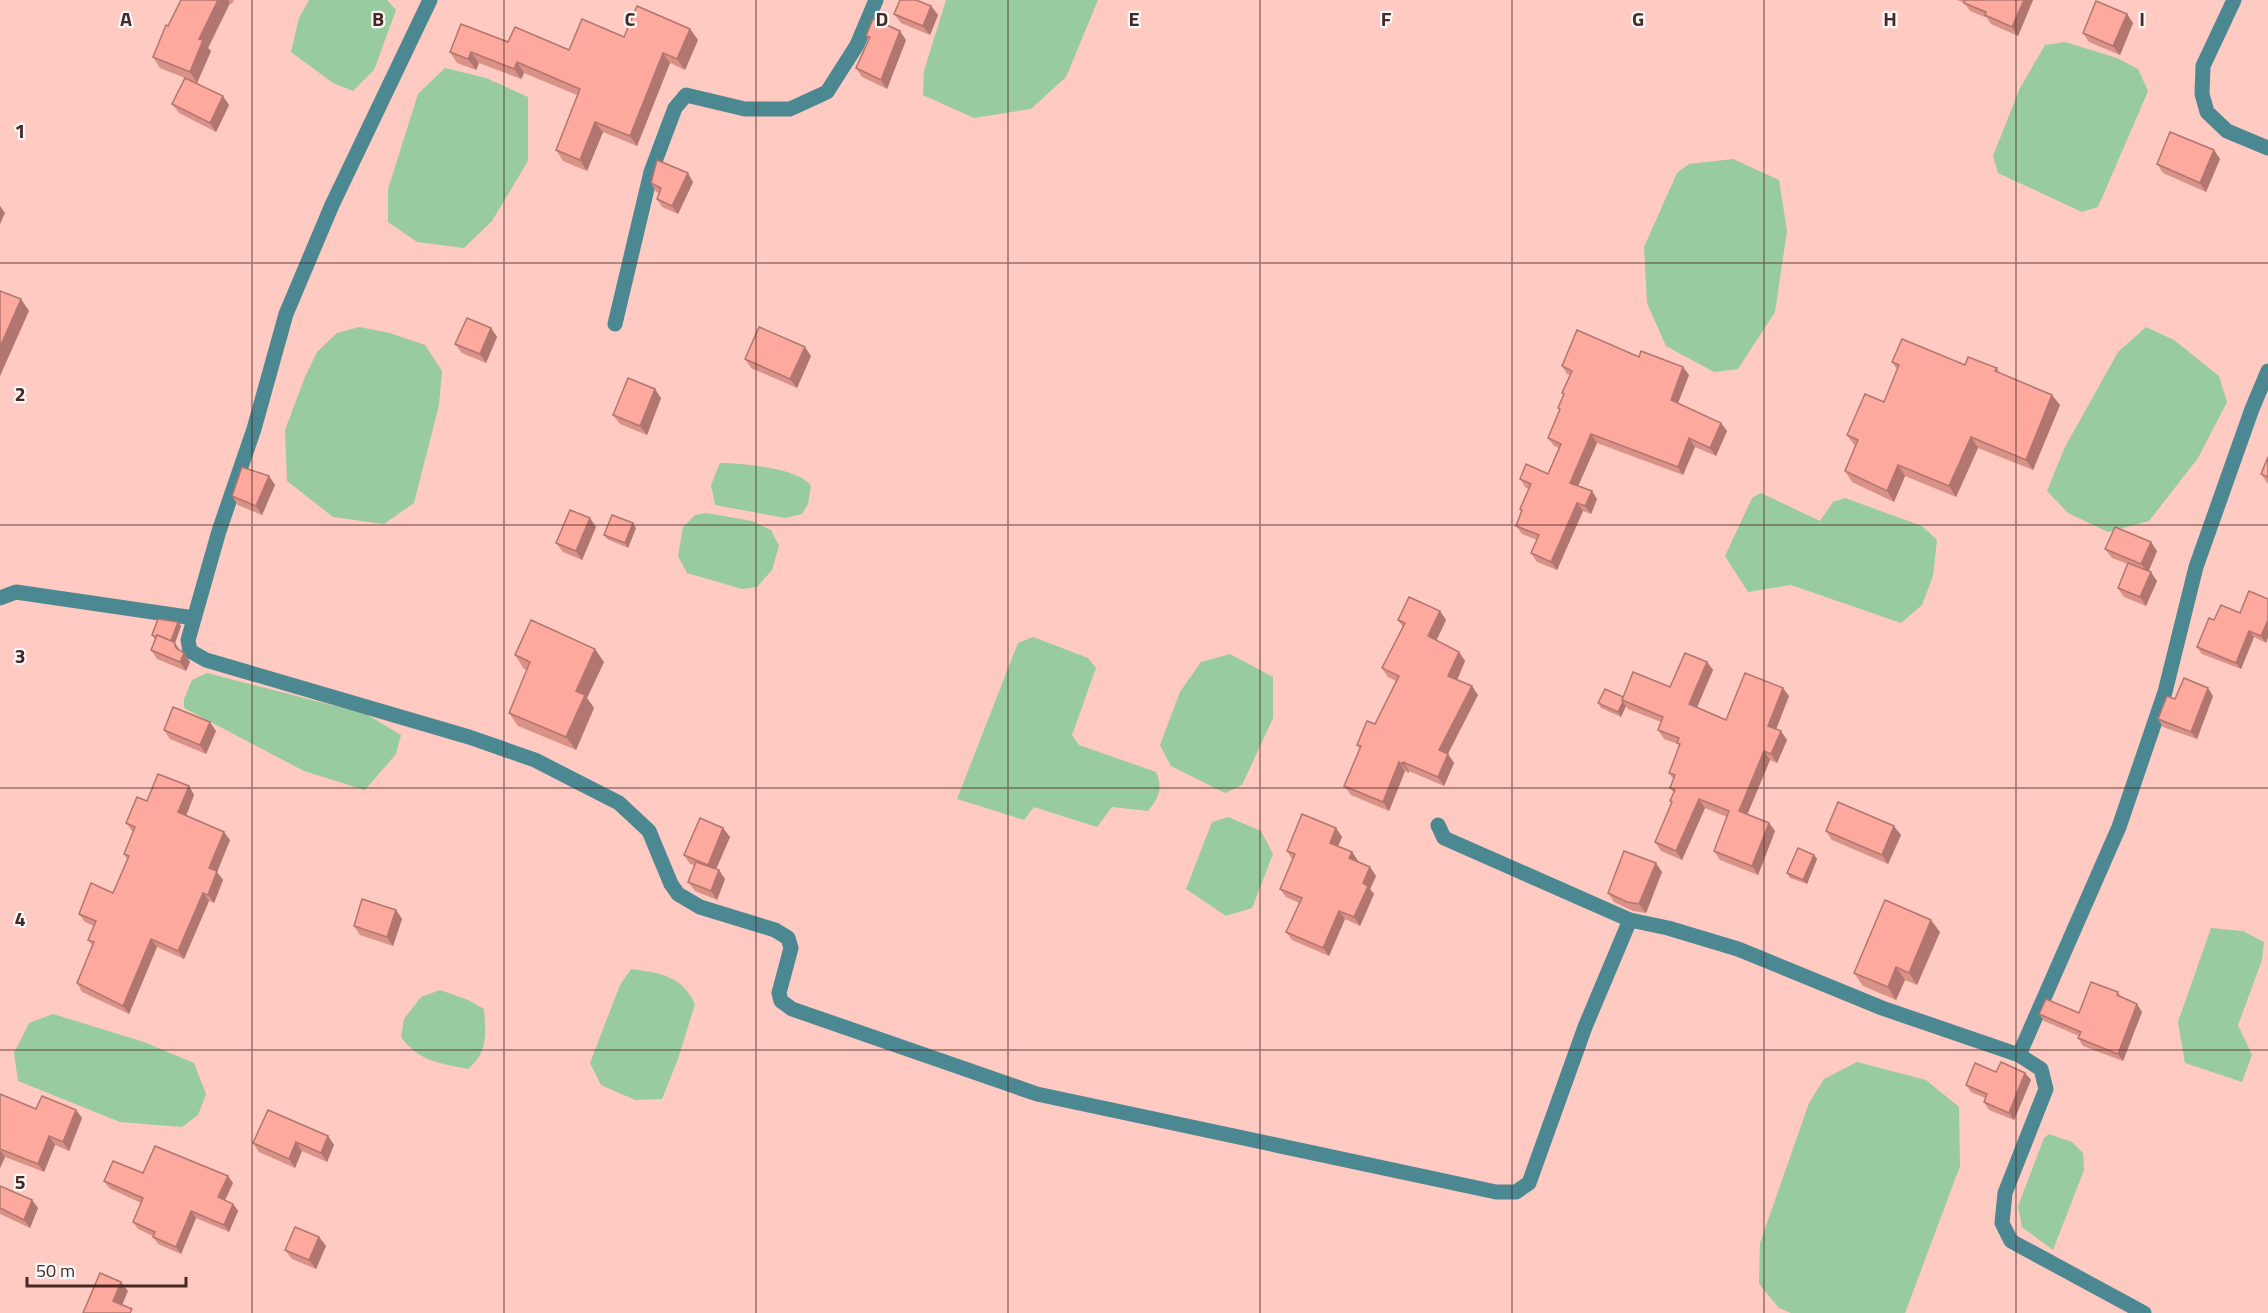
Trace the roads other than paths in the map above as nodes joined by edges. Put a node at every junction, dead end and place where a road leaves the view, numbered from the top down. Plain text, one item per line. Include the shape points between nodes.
1 (430, 0) edge
2 (876, 0) edge
3 (2234, 0) edge
4 (2268, 148) edge
5 (615, 324) dead end
6 (2268, 371) edge
7 (0, 598) edge
8 (194, 618) junction
9 (1438, 825) dead end
10 (1630, 920) junction
11 (2019, 1055) junction
12 (2144, 1313) edge

1 - 8 street via 332,205 286,314
2 - 5 street via 858,45 826,92 790,109 745,109 686,95 675,108 651,172
3 - 4 street via 2203,66 2202,94 2207,112 2227,131
6 - 11 street via 2196,567 2165,692 2119,827
7 - 8 street via 16,592
8 - 10 street via 188,640 190,651 206,660 469,737 535,760 619,803 649,831 678,894 700,907 775,930 788,938 791,948 779,993 792,1009 1037,1094 1496,1192 1516,1192 1529,1183 1585,1027
9 - 10 street via 1444,838
10 - 11 street via 1738,949 1882,1008
11 - 12 street via 2041,1069 2046,1089 2005,1193 2002,1223 2011,1241

